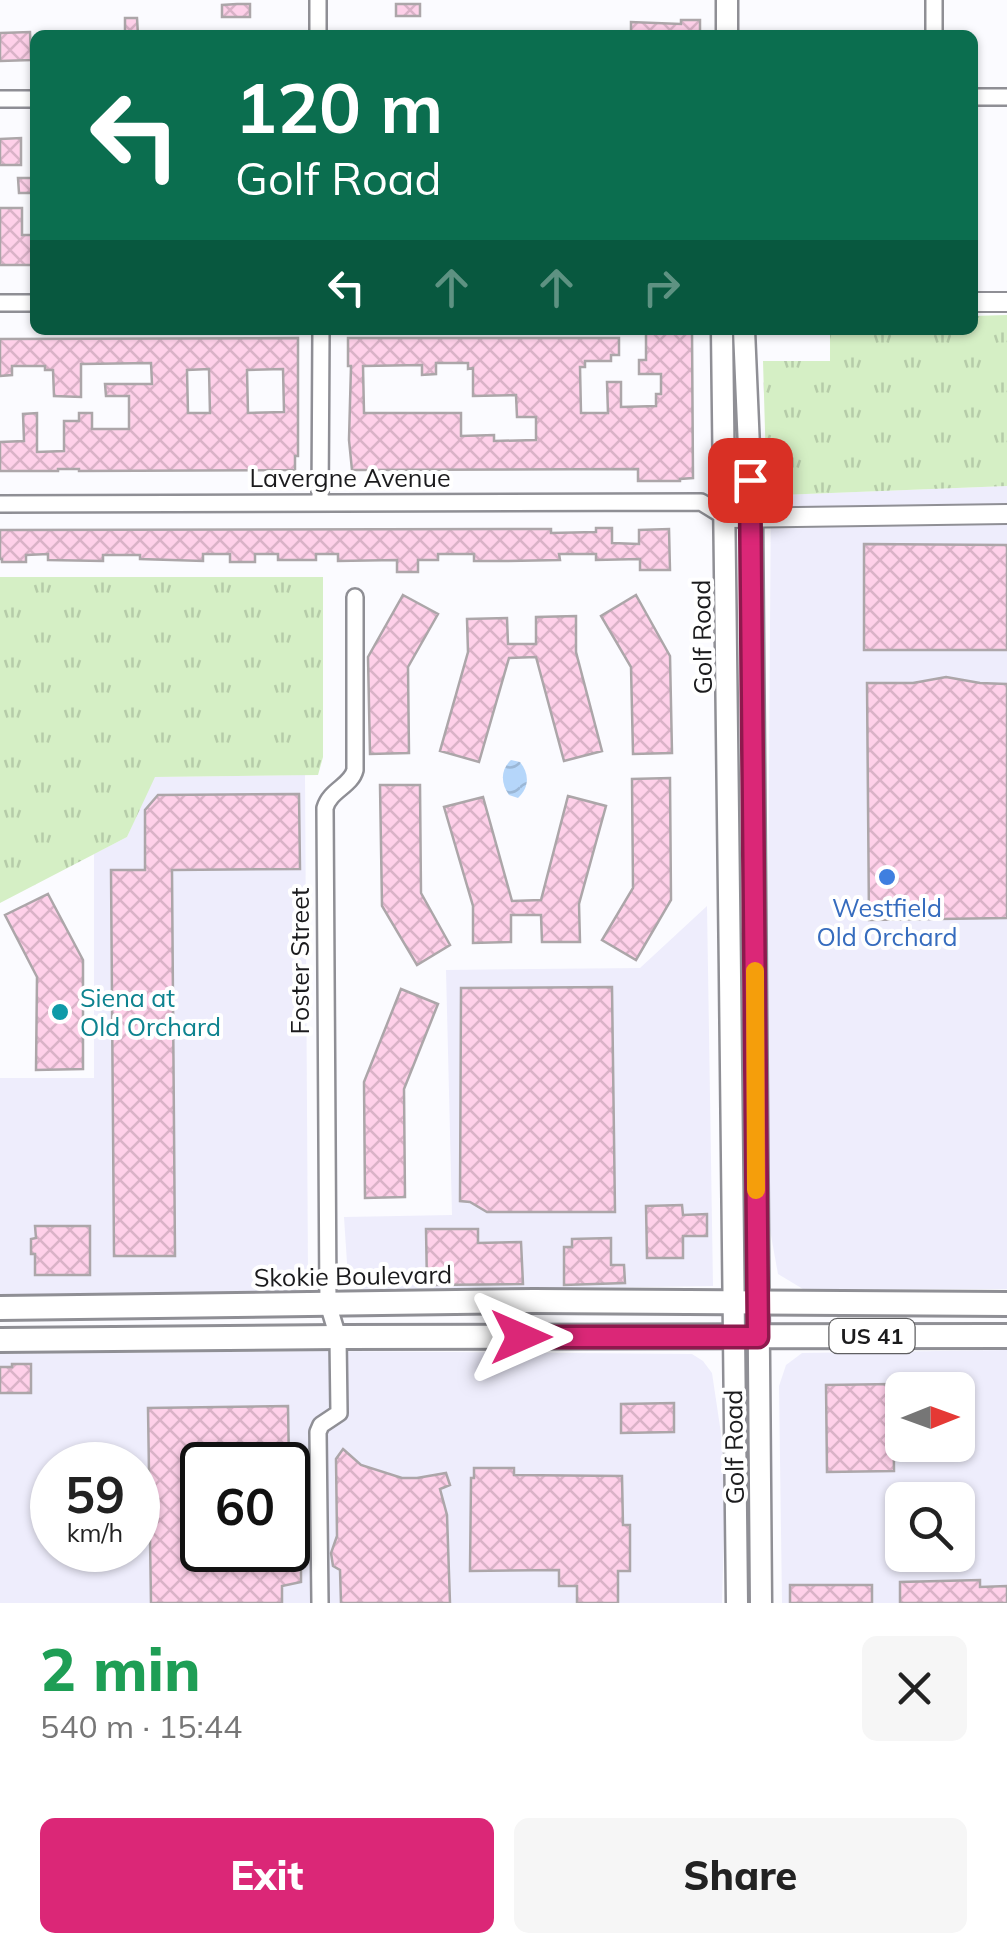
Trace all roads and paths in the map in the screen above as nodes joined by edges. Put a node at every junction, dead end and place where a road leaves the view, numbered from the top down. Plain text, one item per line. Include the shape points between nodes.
1 (318, 0) edge
2 (727, 0) edge
3 (934, 0) edge
4 (318, 30) edge
5 (728, 30) edge
6 (934, 30) edge
7 (978, 97) edge
8 (1007, 97) edge
9 (30, 99) edge
10 (0, 100) edge
11 (978, 302) edge
12 (1007, 302) edge
13 (0, 303) edge
14 (30, 303) edge
15 (320, 335) edge
16 (722, 335) edge
17 (744, 335) edge
18 (726, 480) junction
19 (701, 502) junction
20 (320, 503) junction
21 (0, 504) edge
22 (1007, 514) edge
23 (726, 518) junction
24 (752, 518) junction
25 (355, 597) dead end
26 (732, 1301) junction
27 (757, 1301) junction
28 (328, 1304) junction
29 (1007, 1304) edge
30 (0, 1308) edge
31 (1007, 1336) edge
32 (338, 1337) junction
33 (732, 1337) junction
34 (758, 1337) junction
35 (0, 1340) edge
36 (320, 1603) edge
37 (737, 1603) edge
38 (761, 1603) edge

1 - 4 street
2 - 5 main road
3 - 6 street
7 - 8 street
9 - 10 street
11 - 12 street
13 - 14 street
15 - 20 street
16 - 18 main road, Golf Road
17 - 24 main road, Golf Road
18 - 19 street
18 - 23 main road, Golf Road
19 - 20 street, Lavergne Avenue
19 - 23 street
20 - 21 street, Lavergne Avenue
22 - 24 street
23 - 24 street
23 - 26 main road, Golf Road
24 - 27 main road, Golf Road
25 - 28 street, Foster Street via 355,770 324,808
26 - 27 main road, Skokie Boulevard / US 41
26 - 28 main road, Skokie Boulevard / US 41
26 - 33 main road, Golf Road
27 - 29 main road, Skokie Boulevard / US 41
27 - 34 main road, Golf Road
28 - 30 main road, Skokie Boulevard / US 41
28 - 32 street, Foster Street
31 - 34 main road, US 41
32 - 33 main road, US 41
32 - 35 main road, US 41
32 - 36 street, Foster Street via 339,1413 318,1432
33 - 34 main road, US 41
33 - 37 main road, Golf Road
34 - 38 main road, Golf Road

